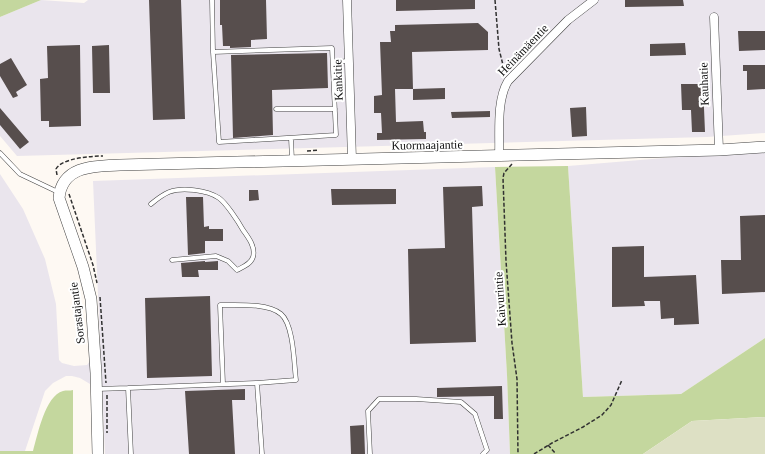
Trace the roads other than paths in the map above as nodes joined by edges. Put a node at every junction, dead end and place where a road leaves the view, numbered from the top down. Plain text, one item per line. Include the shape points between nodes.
1 (212, 0) edge
2 (348, 0) edge
3 (594, 0) edge
4 (714, 17) dead end
5 (214, 52) junction
6 (349, 61) junction
7 (333, 62) junction
8 (276, 109) dead end
9 (335, 109) junction
10 (291, 138) junction
11 (765, 147) edge
12 (718, 150) junction
13 (0, 153) edge
14 (292, 156) junction
15 (499, 156) junction
16 (352, 159) junction
17 (61, 188) junction
18 (151, 204) dead end
19 (172, 260) dead end
20 (257, 383) junction
21 (222, 384) junction
22 (128, 388) junction
23 (101, 389) junction
24 (98, 454) edge
25 (131, 454) edge
26 (262, 454) edge
27 (370, 454) edge
28 (483, 454) edge

1 - 5 lane
2 - 6 street, Kankitie
3 - 15 street, Heinämäentie via 568,20 504,87 501,98
4 - 12 street, Kauhatie
5 - 7 lane via 332,48
5 - 10 lane via 219,142
6 - 7 lane
6 - 16 street, Kankitie
7 - 9 lane
8 - 9 lane
9 - 10 lane via 336,135
10 - 14 lane
11 - 12 street, Kuormaajantie
12 - 15 street, Kuormaajantie
13 - 17 lane via 20,174
14 - 16 street, Kuormaajantie
14 - 17 street, Kuormaajantie via 90,167 74,172
15 - 16 street, Kuormaajantie
17 - 23 street, Sorastajantie via 60,203 90,293
18 - 19 lane via 170,191 206,191 220,198 253,247 253,258 237,270 228,261 216,256
20 - 21 lane
20 - 21 lane via 296,380 288,324 282,314 272,309 220,305
20 - 26 lane
21 - 22 lane
22 - 23 lane
22 - 25 lane
23 - 24 street, Sorastajantie
27 - 28 lane via 368,411 379,399 416,399 461,402 475,414 487,450

